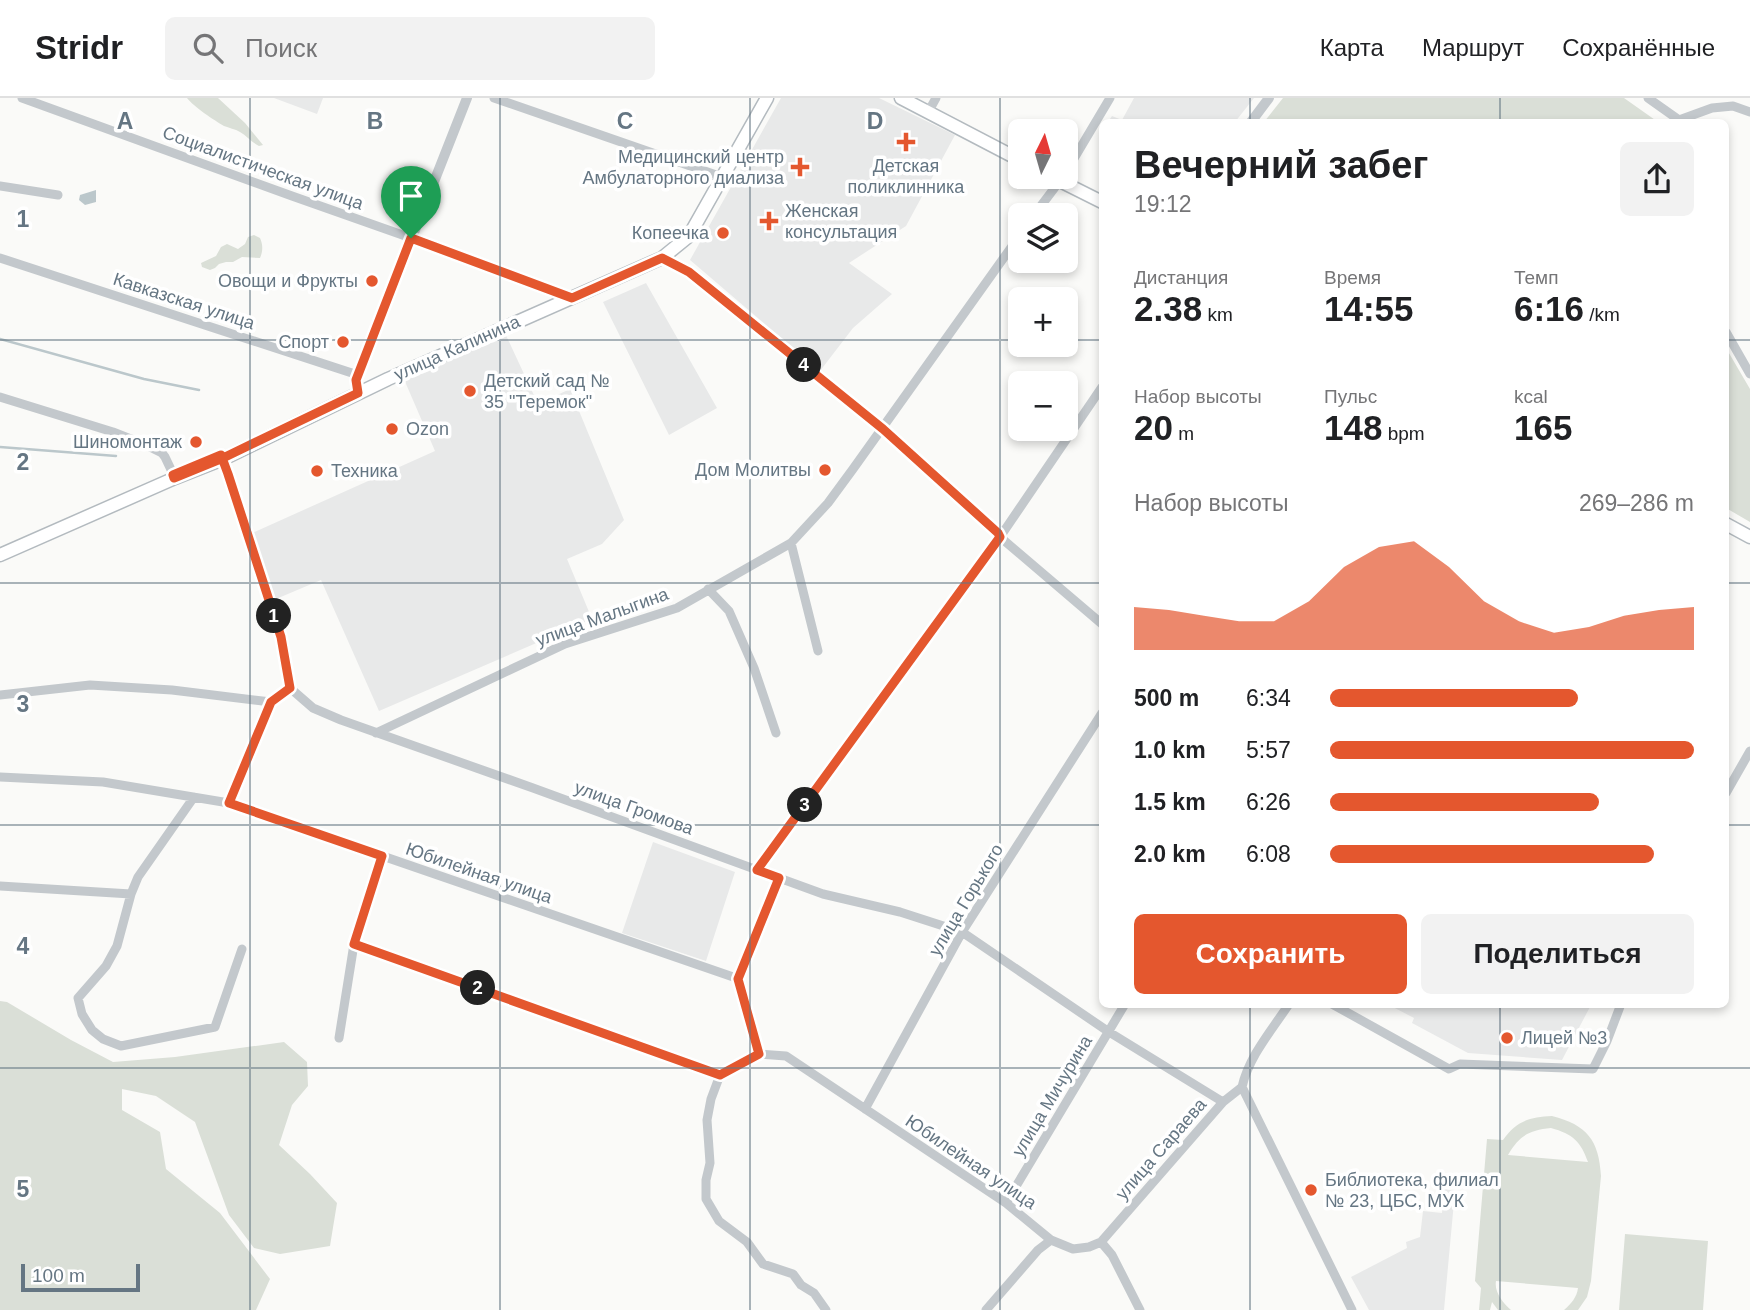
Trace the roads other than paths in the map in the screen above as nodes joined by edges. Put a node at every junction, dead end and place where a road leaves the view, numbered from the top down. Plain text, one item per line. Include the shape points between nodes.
1 (22, 98) edge
2 (467, 98) edge
3 (494, 98) edge
4 (762, 98) edge
5 (767, 98) edge
6 (901, 98) edge
7 (913, 98) edge
8 (1110, 98) edge
9 (1269, 98) edge
10 (1648, 98) edge
11 (934, 103) edge
12 (1750, 112) edge
13 (1253, 119) edge
14 (1676, 119) edge
15 (1684, 119) edge
16 (1008, 147) edge
17 (1078, 150) edge
18 (1008, 154) edge
19 (720, 177) junction
20 (1078, 185) edge
21 (0, 186) edge
22 (1078, 187) edge
23 (58, 195) dead end
24 (1099, 195) edge
25 (1099, 200) edge
26 (411, 238) junction
27 (1008, 252) edge
28 (0, 258) edge
29 (662, 258) junction
30 (569, 297) junction
31 (1729, 337) edge
32 (358, 374) junction
33 (1750, 374) edge
34 (1099, 391) edge
35 (358, 392) junction
36 (0, 397) edge
37 (883, 429) junction
38 (222, 457) junction
39 (174, 476) junction
40 (1729, 526) edge
41 (1729, 532) edge
42 (1000, 537) junction
43 (1750, 537) edge
44 (791, 543) junction
45 (1750, 543) edge
46 (0, 552) edge
47 (708, 589) junction
48 (1099, 621) edge
49 (818, 651) dead end
50 (290, 688) junction
51 (0, 695) edge
52 (271, 702) junction
53 (1099, 718) edge
54 (376, 733) junction
55 (776, 733) dead end
56 (1750, 751) edge
57 (0, 777) edge
58 (1729, 788) edge
59 (194, 797) junction
60 (229, 803) junction
61 (382, 856) junction
62 (757, 870) junction
63 (779, 878) junction
64 (0, 886) edge
65 (131, 894) junction
66 (962, 932) junction
67 (354, 944) junction
68 (242, 949) dead end
69 (738, 979) junction
70 (1123, 1008) edge
71 (1286, 1008) edge
72 (1339, 1008) edge
73 (1619, 1008) edge
74 (1109, 1032) junction
75 (339, 1038) dead end
76 (759, 1054) junction
77 (720, 1075) junction
78 (1242, 1087) junction
79 (1223, 1102) junction
80 (864, 1109) junction
81 (1006, 1203) junction
82 (1105, 1238) junction
83 (1051, 1240) junction
84 (825, 1310) edge
85 (986, 1310) edge
86 (1140, 1310) edge
87 (1352, 1310) edge

1 - 26 street, Социалистическая улица
2 - 26 street
3 - 19 street
4 - 19 main road
5 - 19 main road, улица Калинина
6 - 18 main road
7 - 11 main road
8 - 17 street
9 - 13 street
10 - 14 street
11 - 16 main road
12 - 15 street via 1732,106 1712,108
19 - 29 main road, улица Калинина via 689,236
19 - 30 main road via 685,232 661,254
20 - 24 main road
21 - 23 street
22 - 25 main road
26 - 30 street, Социалистическая улица
26 - 32 street
27 - 37 street, улица Малыгина
28 - 32 street, Кавказская улица
29 - 30 main road, улица Калинина
29 - 37 street via 689,272
30 - 35 main road, улица Калинина
31 - 33 street
32 - 35 street
34 - 42 street
35 - 38 main road, улица Калинина
36 - 39 street via 146,445 162,453
37 - 42 street
37 - 44 street, улица Малыгина via 828,503
38 - 39 main road, улица Калинина
38 - 50 street via 281,637
39 - 46 main road, улица Калинина
40 - 43 main road
41 - 45 main road
42 - 48 street
42 - 62 street
44 - 47 street, улица Малыгина
44 - 49 street
47 - 54 street, улица Малыгина via 677,608 565,644
47 - 55 street via 729,611
50 - 52 street
50 - 54 street, улица Громова via 313,708
51 - 52 street via 90,685
52 - 60 street
53 - 66 street, улица Горького
54 - 62 street, улица Громова
56 - 58 street
57 - 59 street, Юбилейная улица via 103,782
59 - 60 street, Юбилейная улица
59 - 65 street
60 - 61 street, Юбилейная улица
61 - 67 street
61 - 69 street, Юбилейная улица
62 - 63 street, улица Громова
63 - 66 street, улица Громова
63 - 69 street
64 - 65 street
65 - 68 street via 117,946 78,998 82,1014 103,1039 121,1046 215,1027
66 - 74 street, улица Громова
66 - 80 street, улица Горького
67 - 75 street
67 - 77 street
69 - 76 street
70 - 74 street, улица Мичурина
71 - 78 street, улица Сараева via 1245,1074
72 - 73 street via 1449,1069 1460,1063 1593,1069
74 - 79 street, улица Громова
74 - 81 street, улица Мичурина
76 - 77 street
76 - 80 street, Юбилейная улица via 786,1056
77 - 84 street via 707,1119 710,1163 706,1199 719,1221 747,1242 763,1264 793,1274
78 - 79 street, улица Сараева
78 - 87 street
79 - 82 street, улица Сараева
80 - 81 street, Юбилейная улица
81 - 83 street, Юбилейная улица
82 - 83 street, Юбилейная улица via 1073,1249
82 - 86 street
83 - 85 street

